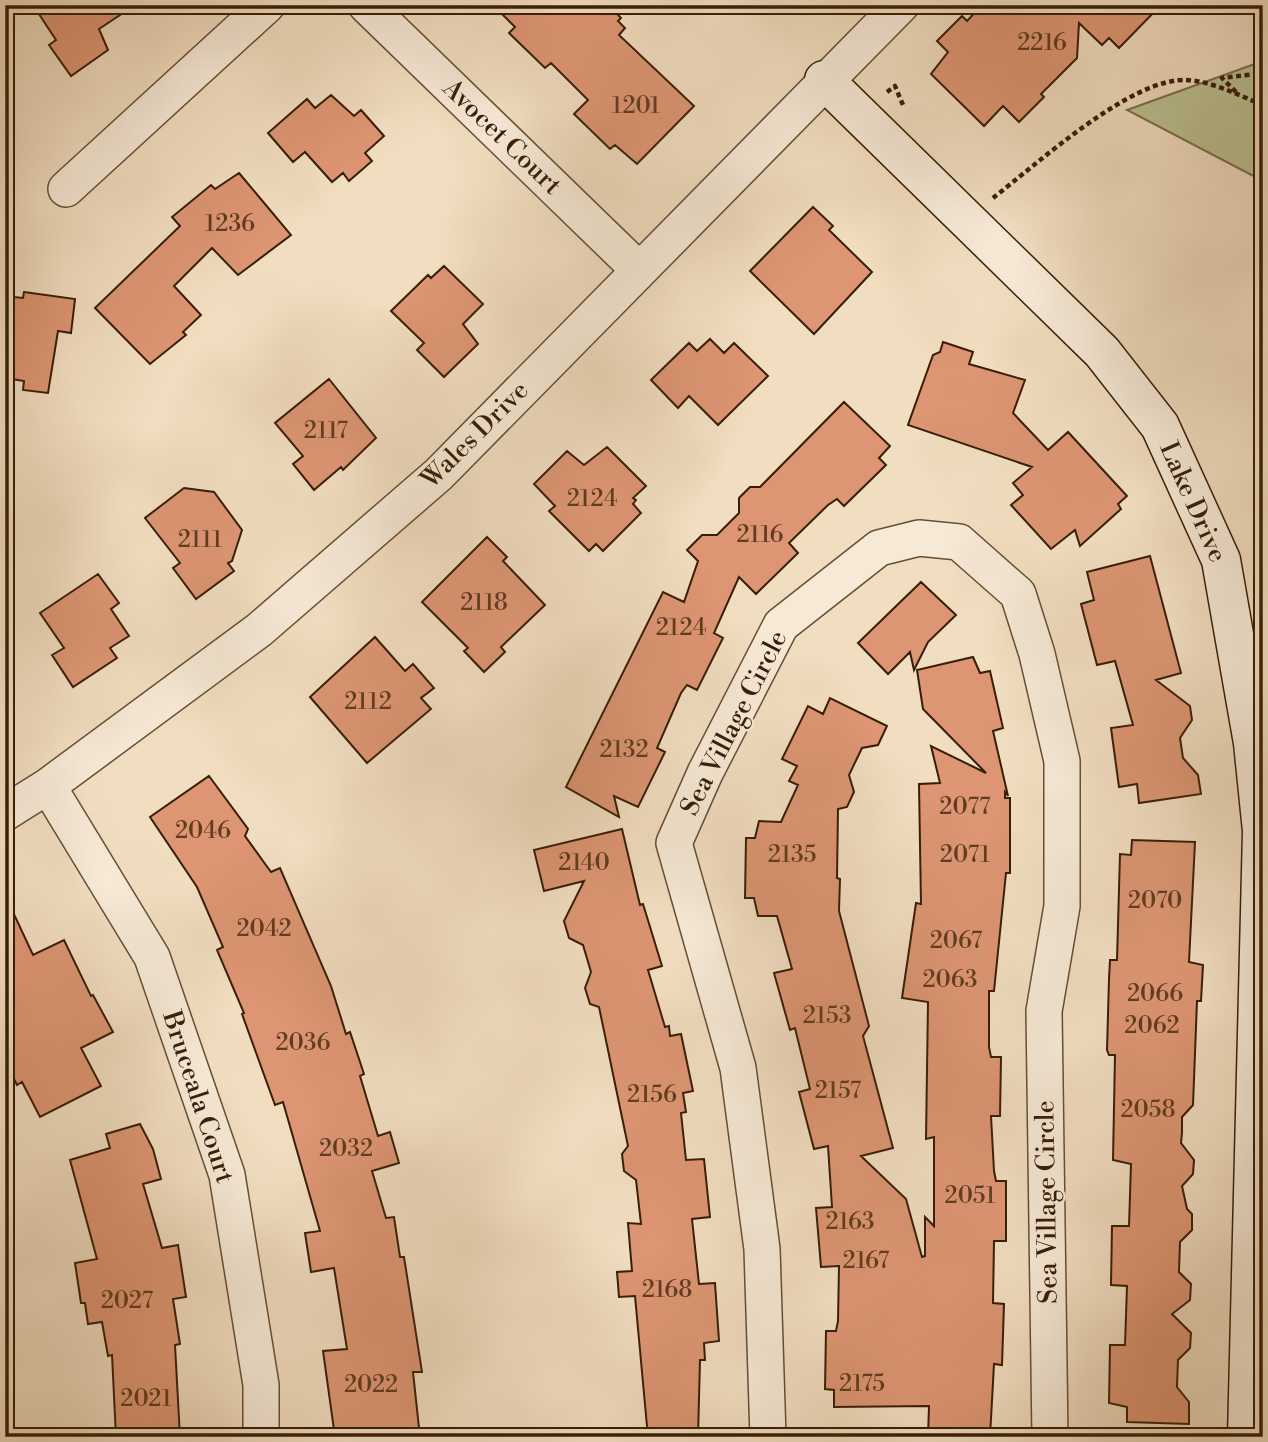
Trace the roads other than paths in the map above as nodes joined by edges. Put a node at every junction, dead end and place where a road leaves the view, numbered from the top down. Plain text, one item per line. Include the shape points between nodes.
1 (267, 5) edge
2 (366, 5) edge
3 (901, 5) edge
4 (824, 80) junction
5 (65, 189) dead end
6 (638, 269) junction
7 (1258, 742) edge
8 (48, 786) junction
9 (5, 813) edge
10 (261, 1437) edge
11 (768, 1437) edge
12 (1050, 1437) edge
13 (1247, 1437) edge

1 - 5 street
2 - 6 street, Avocet Court
3 - 4 street, Wales Drive
4 - 6 street, Wales Drive
4 - 7 street, Lake Drive via 1102,352 1160,426 1222,560
6 - 8 street, Wales Drive via 429,483 259,630
7 - 13 street, Lake Drive via 1262,831
8 - 9 street, Wales Drive
8 - 10 street, Bruceala Court via 152,957 227,1175 261,1385
11 - 12 street, Sea Village Circle via 762,1249 738,1068 674,843 782,625 879,548 919,538 959,542 1018,594 1062,761 1062,906 1044,1011

